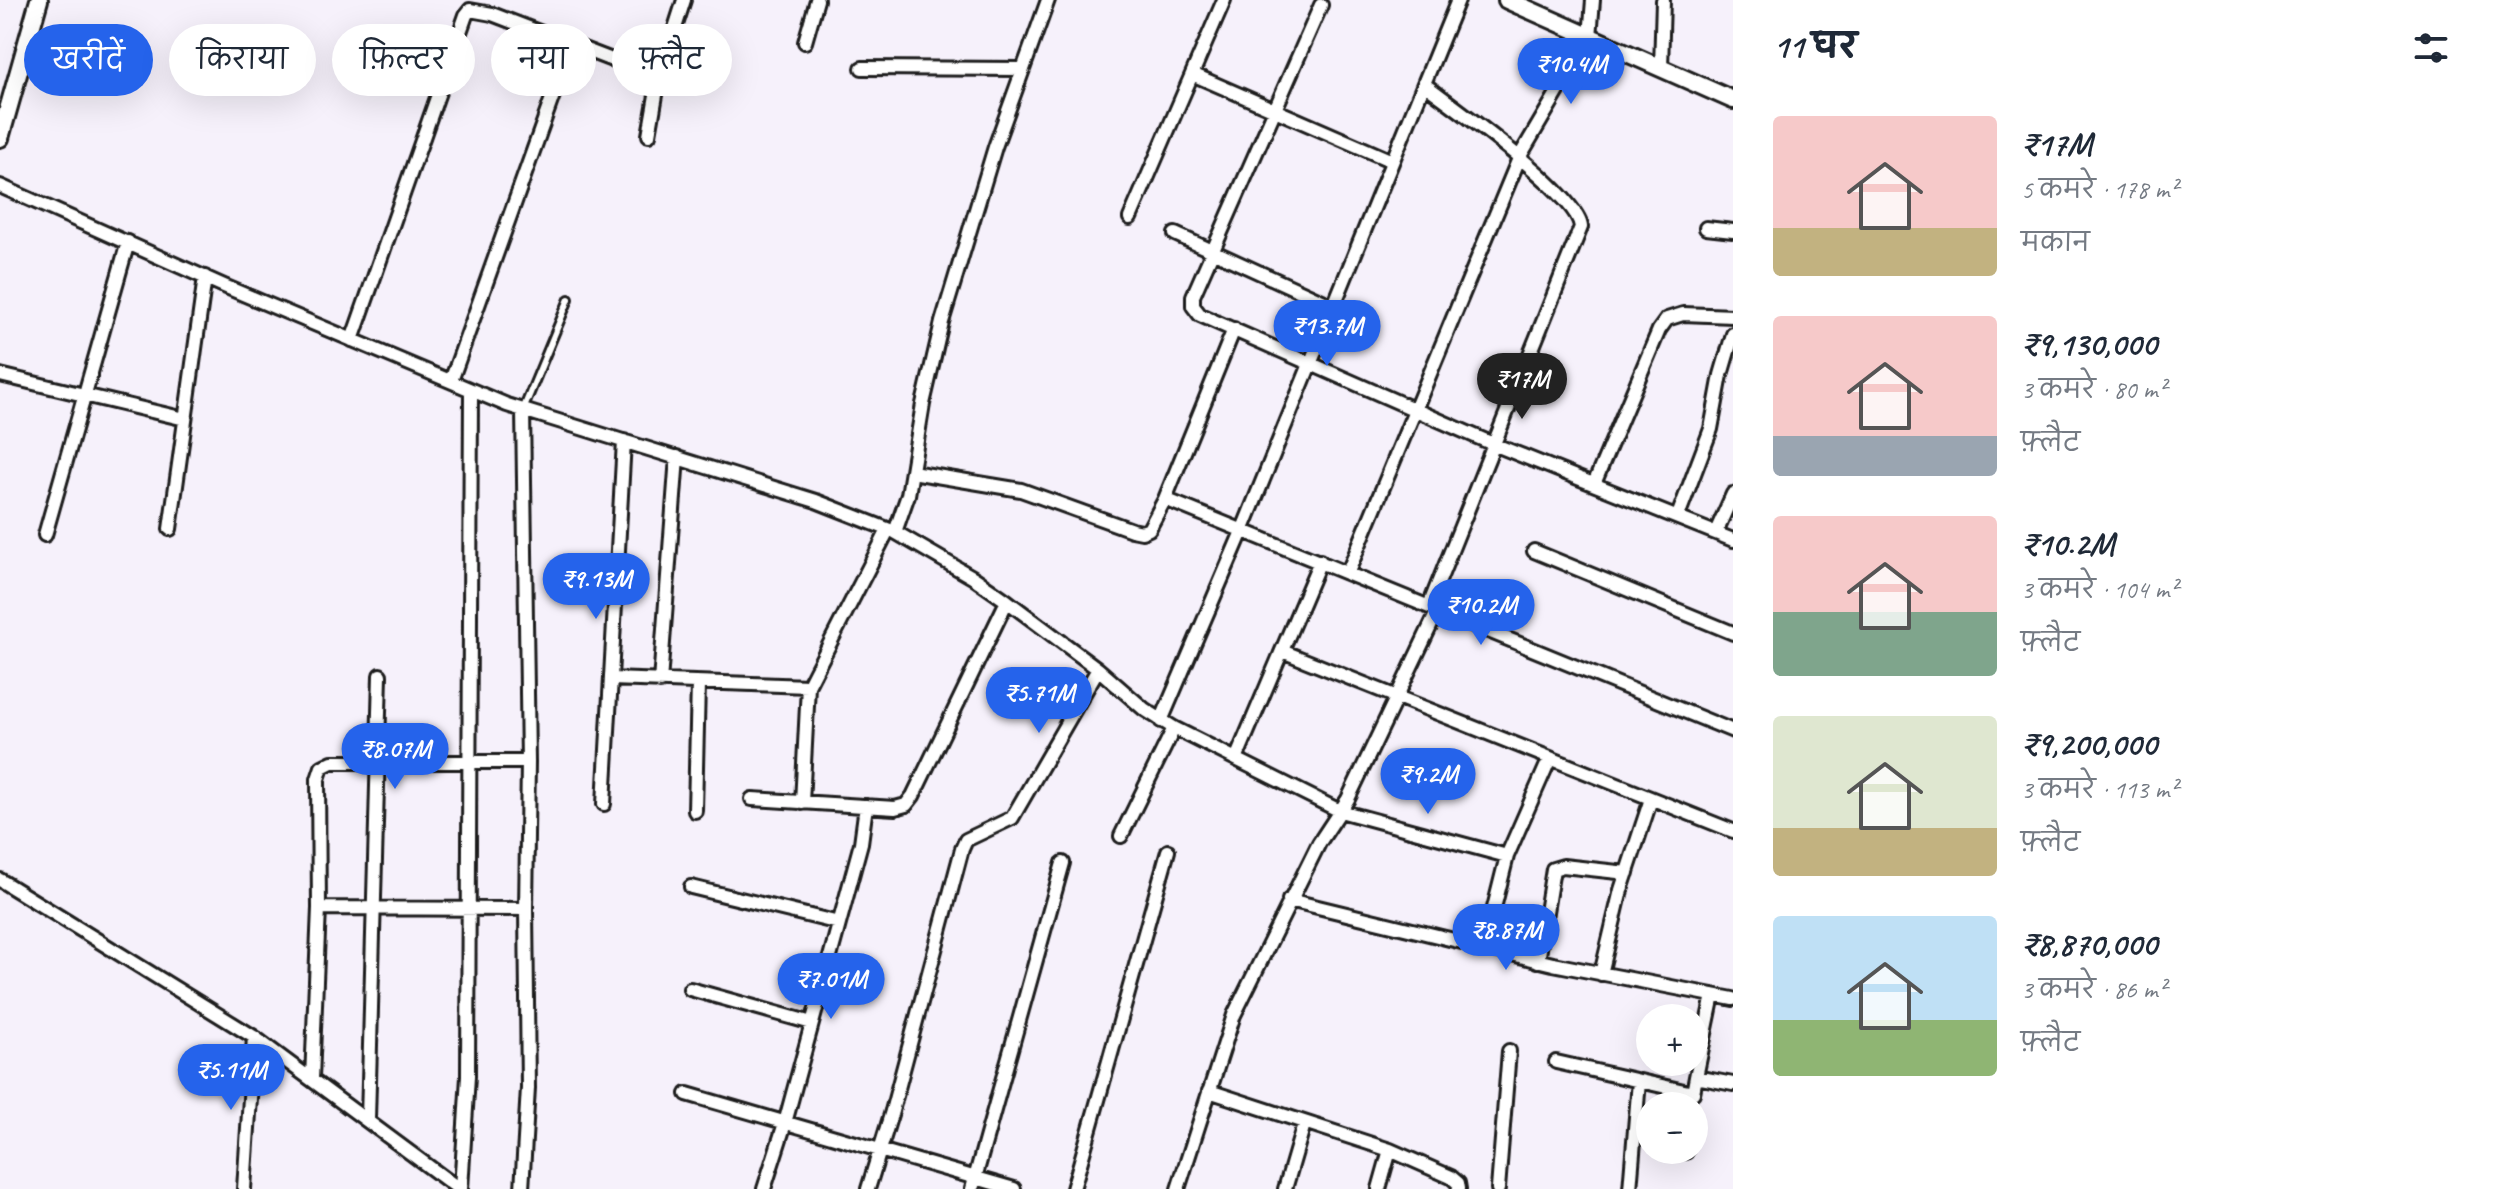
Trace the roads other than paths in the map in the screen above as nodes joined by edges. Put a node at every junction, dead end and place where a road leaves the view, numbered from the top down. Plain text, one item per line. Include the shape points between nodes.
1 (39, 0) edge
2 (497, 0) edge
3 (684, 0) edge
4 (817, 0) edge
5 (1048, 0) edge
6 (1224, 0) edge
7 (1458, 0) edge
8 (1507, 0) edge
9 (1593, 0) edge
10 (1663, 0) edge
11 (1321, 5) dead end
12 (492, 14) junction
13 (517, 24) edge
14 (676, 24) edge
15 (1590, 37) junction
16 (805, 42) dead end
17 (862, 68) dead end
18 (1661, 68) junction
19 (1023, 69) junction
20 (1192, 74) junction
21 (1424, 84) junction
22 (553, 96) edge
23 (656, 96) edge
24 (1733, 100) edge
25 (1275, 110) junction
26 (649, 135) dead end
27 (0, 138) edge
28 (1520, 156) junction
29 (1392, 161) junction
30 (0, 186) edge
31 (1130, 218) dead end
32 (1706, 228) dead end
33 (1733, 231) edge
34 (1175, 234) dead end
35 (128, 242) junction
36 (1214, 249) junction
37 (205, 277) junction
38 (569, 299) dead end
39 (1333, 306) junction
40 (1733, 316) edge
41 (1234, 329) junction
42 (1733, 334) edge
43 (352, 340) junction
44 (1310, 363) junction
45 (0, 375) edge
46 (451, 381) junction
47 (471, 390) junction
48 (84, 397) junction
49 (1416, 409) junction
50 (523, 410) junction
51 (185, 419) junction
52 (624, 441) junction
53 (1493, 444) junction
54 (677, 457) junction
55 (912, 472) junction
56 (1594, 484) junction
57 (1733, 494) edge
58 (1165, 499) junction
59 (1678, 516) junction
60 (170, 529) dead end
61 (1243, 529) junction
62 (891, 531) junction
63 (1716, 532) junction
64 (45, 535) dead end
65 (1733, 540) edge
66 (1534, 551) dead end
67 (1320, 561) junction
68 (1348, 572) junction
69 (1007, 601) junction
70 (1434, 608) junction
71 (1733, 633) edge
72 (1282, 651) junction
73 (1098, 669) junction
74 (380, 675) dead end
75 (611, 679) junction
76 (660, 682) junction
77 (698, 683) junction
78 (808, 686) junction
79 (1396, 697) junction
80 (1161, 721) junction
81 (1174, 728) junction
82 (1733, 731) edge
83 (1550, 758) junction
84 (1236, 759) junction
85 (468, 761) junction
86 (528, 762) junction
87 (378, 763) junction
88 (752, 799) dead end
89 (1651, 799) junction
90 (802, 803) junction
91 (604, 804) dead end
92 (866, 806) junction
93 (695, 811) dead end
94 (1340, 811) junction
95 (1733, 831) edge
96 (1121, 836) dead end
97 (1168, 851) dead end
98 (1507, 856) junction
99 (1063, 863) dead end
100 (1627, 873) junction
101 (0, 880) edge
102 (691, 887) dead end
103 (1289, 900) junction
104 (319, 908) junction
105 (375, 908) junction
106 (470, 909) junction
107 (526, 909) junction
108 (839, 923) junction
109 (1484, 948) junction
110 (1538, 961) junction
111 (1601, 974) junction
112 (690, 989) dead end
113 (1713, 995) junction
114 (1733, 999) edge
115 (812, 1023) junction
116 (254, 1037) junction
117 (1509, 1051) dead end
118 (1556, 1062) dead end
119 (1696, 1077) junction
120 (312, 1079) junction
121 (1639, 1081) junction
122 (1733, 1084) edge
123 (1209, 1091) junction
124 (1670, 1092) edge
125 (1693, 1092) edge
126 (687, 1094) dead end
127 (368, 1119) junction
128 (785, 1123) junction
129 (1304, 1124) junction
130 (1390, 1150) junction
131 (880, 1151) junction
132 (974, 1184) edge
133 (244, 1189) edge
134 (460, 1189) edge
135 (522, 1189) edge
136 (764, 1189) edge
137 (868, 1189) edge
138 (1014, 1189) edge
139 (1073, 1189) edge
140 (1178, 1189) edge
141 (1285, 1189) edge
142 (1379, 1189) edge
143 (1459, 1189) edge
144 (1498, 1189) edge
145 (1630, 1189) edge

1 - 27 street
2 - 12 street
3 - 14 street
4 - 16 street
5 - 19 street
6 - 20 street
7 - 21 street
8 - 15 street
9 - 15 street
10 - 18 street
11 - 25 street
12 - 13 street
12 - 43 street via 470,10 466,15
15 - 18 street
15 - 28 street
17 - 19 street
18 - 24 street
19 - 55 street via 942,322
20 - 25 street
20 - 31 street
21 - 28 street
21 - 29 street
22 - 46 street
23 - 26 street
25 - 29 street
25 - 36 street
28 - 49 street
28 - 53 street via 1577,213 1581,227
29 - 39 street
30 - 35 street
32 - 33 street
34 - 36 street
35 - 37 street
35 - 48 street
36 - 39 street
36 - 41 street via 1193,306 1200,315
37 - 43 street
37 - 51 street
38 - 50 lane
39 - 44 street
40 - 56 street via 1683,314 1667,319
41 - 44 street
41 - 58 street
42 - 59 street via 1711,429
43 - 46 street
44 - 49 street
44 - 61 street
45 - 48 street
46 - 47 street
47 - 50 street
47 - 85 street
48 - 51 street
48 - 64 street
49 - 53 street
49 - 68 street
50 - 52 street
50 - 86 street
51 - 60 street
52 - 54 street
52 - 75 street
53 - 56 street
53 - 70 street
54 - 62 street
54 - 76 street
55 - 58 street via 1021,490 1142,532 1149,529
55 - 62 street
56 - 59 street
57 - 63 street
58 - 61 street
59 - 63 street
61 - 67 street
61 - 80 street
62 - 69 street
62 - 78 street
63 - 65 street
66 - 71 street
67 - 68 street
67 - 72 street
68 - 70 street
69 - 73 street
69 - 92 street via 913,796 895,808
70 - 79 street
70 - 82 street
72 - 79 street
72 - 84 street
73 - 80 street
73 - 131 street via 1012,818 966,840
74 - 87 street
75 - 76 street
75 - 91 street
76 - 77 street
77 - 78 street
77 - 93 street
78 - 90 street
79 - 83 street
79 - 94 street
80 - 81 street
81 - 84 street
81 - 96 street
83 - 89 street
83 - 98 street
84 - 94 street
85 - 86 street
85 - 87 street
85 - 106 street
86 - 107 street
87 - 104 street via 332,762 322,767
87 - 105 street
88 - 90 street
89 - 95 street
89 - 100 street
90 - 92 street
92 - 108 street
94 - 98 street
94 - 103 street
97 - 139 street
98 - 109 street
99 - 132 street
100 - 110 street via 1553,869
100 - 111 street
101 - 116 street
102 - 108 street
103 - 109 street
103 - 123 street via 1234,1015
104 - 105 street
104 - 120 street
105 - 106 street
105 - 127 street
106 - 107 street
106 - 134 street
107 - 135 street via 528,1088
108 - 115 street
109 - 110 street
110 - 111 street
111 - 113 street
112 - 115 street
113 - 114 street
113 - 119 street
115 - 128 street
116 - 120 street
116 - 133 street
117 - 144 street
118 - 121 street
119 - 122 street
119 - 125 street
120 - 127 street
121 - 124 street
121 - 145 street
123 - 129 street
123 - 140 street
126 - 128 street
127 - 134 street
128 - 131 street
128 - 136 street
129 - 130 street
129 - 141 street
130 - 142 street
130 - 143 street via 1451,1177
131 - 132 street
131 - 137 street
132 - 138 street

